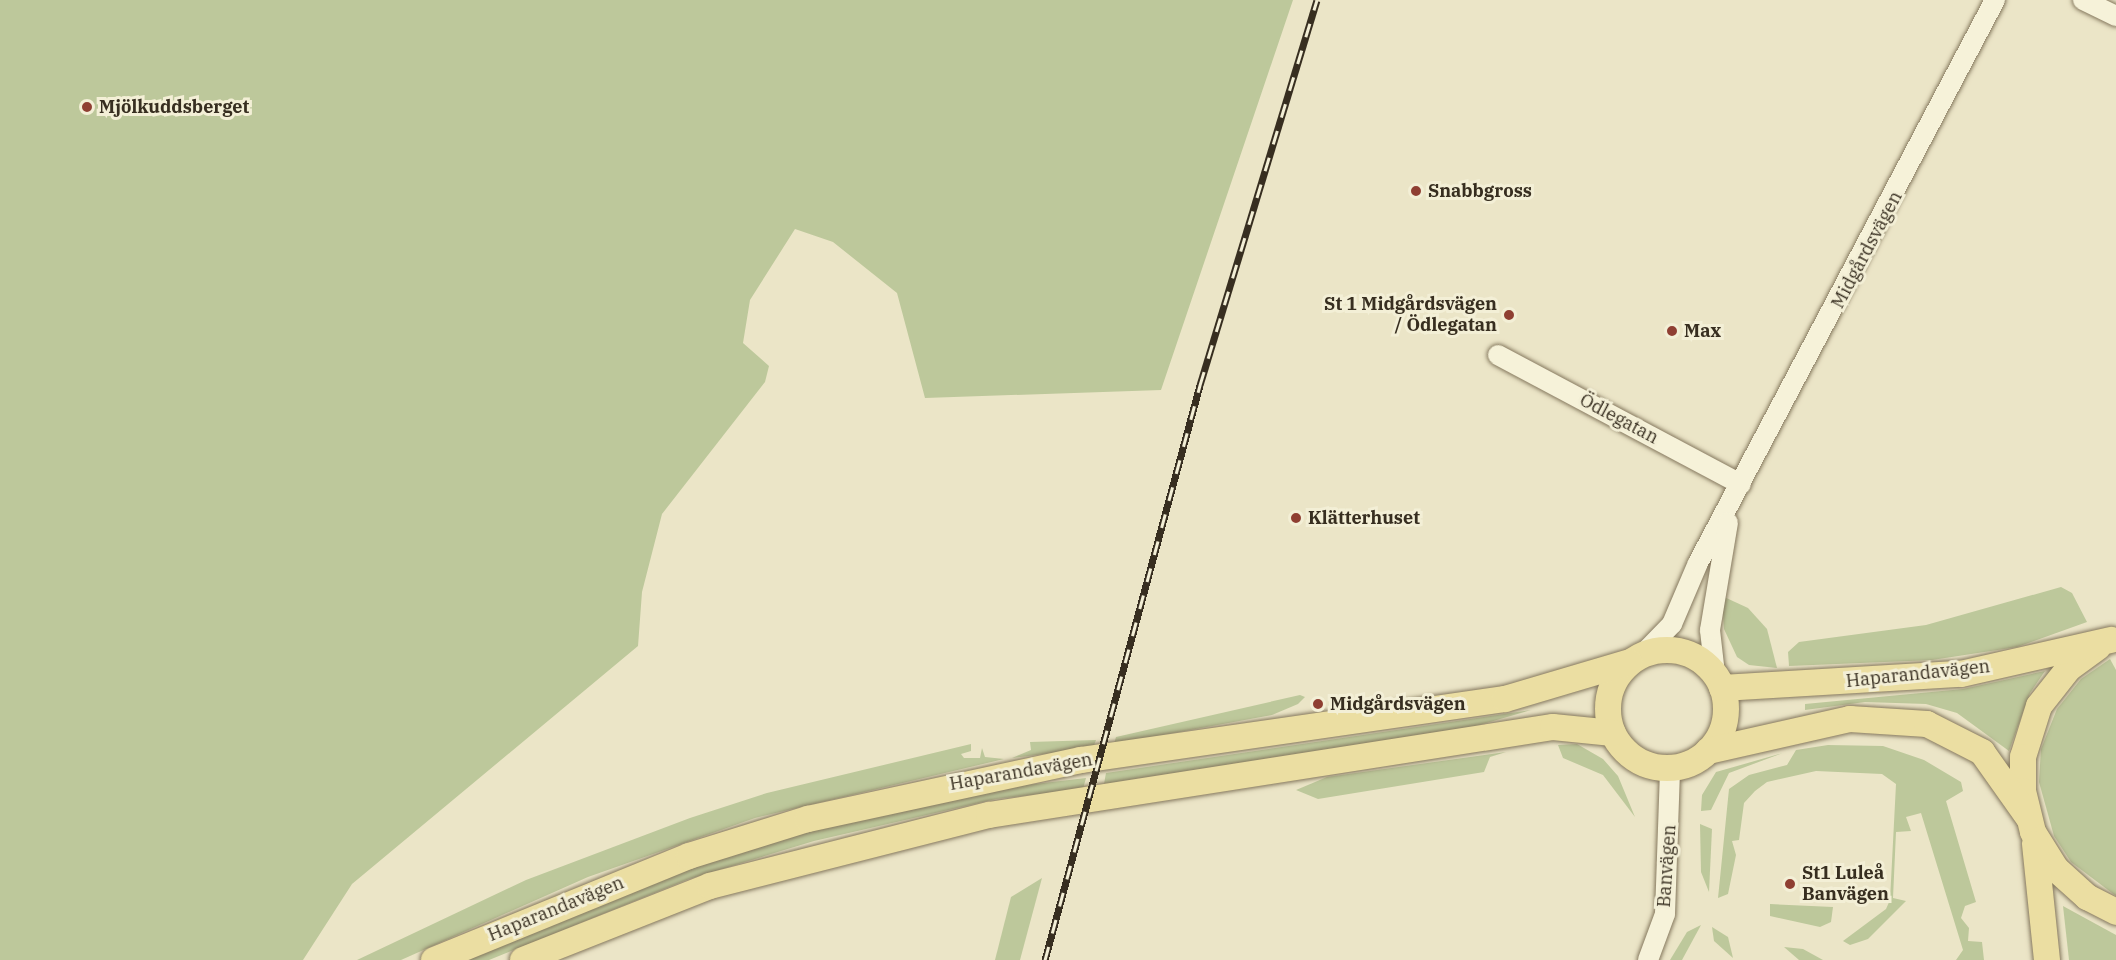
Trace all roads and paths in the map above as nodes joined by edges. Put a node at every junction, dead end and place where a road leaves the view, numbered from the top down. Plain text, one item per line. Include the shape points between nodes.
1 (1995, 0) edge
2 (2083, 0) edge
3 (2116, 16) edge
4 (1498, 355) dead end
5 (1738, 490) junction
6 (2114, 639) edge
7 (1636, 658) junction
8 (1719, 681) junction
9 (1613, 733) junction
10 (1708, 751) junction
11 (1670, 768) junction
12 (2031, 824) junction
13 (2116, 912) edge
14 (434, 960) edge
15 (523, 960) edge
16 (1648, 960) edge
17 (2047, 960) edge

1 - 5 street, Midgårdsvägen
2 - 3 street
4 - 5 street, Ödlegatan
5 - 7 street, Midgårdsvägen via 1672,624
5 - 8 street, Midgårdsvägen via 1714,585 1710,630
6 - 8 main road, Haparandavägen via 1961,674
6 - 12 main road via 2068,668 2039,706 2023,757
7 - 8 main road via 1676,650 1698,658
7 - 9 main road via 1609,694
7 - 14 main road, Haparandavägen via 1505,699 1081,760 808,819 678,860
8 - 10 main road via 1725,722
9 - 11 main road via 1640,762
9 - 15 main road, Haparandavägen via 1553,727 989,815 710,886
10 - 11 main road
10 - 12 main road, Haparandavägen via 1850,719 1927,724 1982,752
11 - 16 street, Banvägen via 1665,914
12 - 13 main road, Haparandavägen via 2065,879
12 - 17 main road

